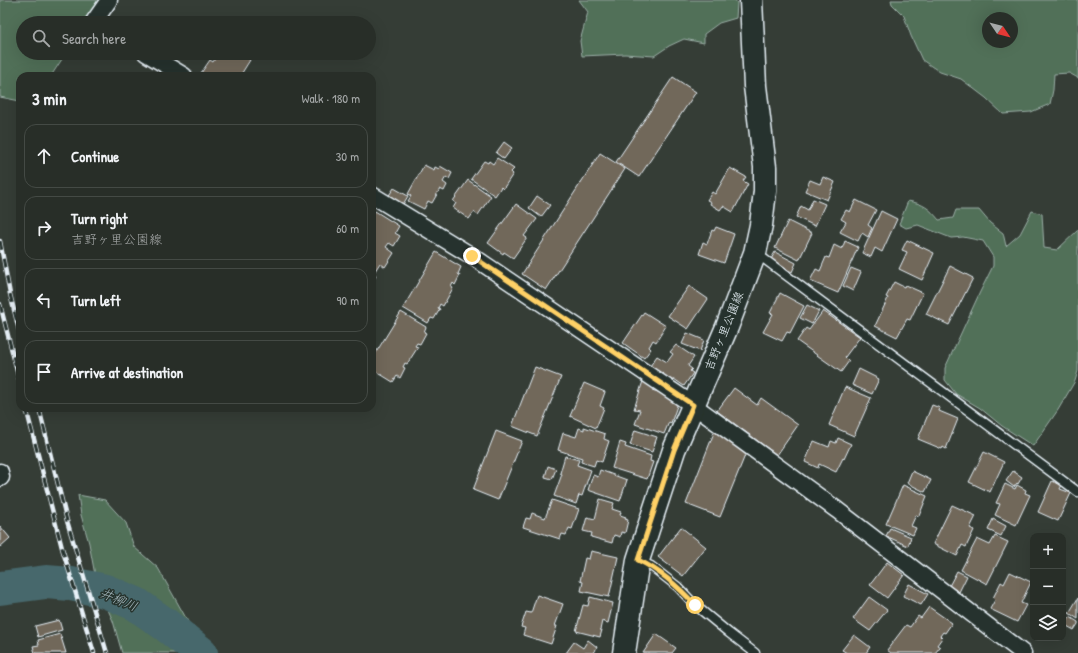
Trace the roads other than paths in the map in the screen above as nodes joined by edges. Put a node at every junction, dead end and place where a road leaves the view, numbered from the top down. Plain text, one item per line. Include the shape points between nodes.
1 (109, 0) edge
2 (751, 0) edge
3 (98, 16) edge
4 (158, 60) edge
5 (177, 72) edge
6 (376, 197) edge
7 (755, 253) junction
8 (693, 405) junction
9 (0, 472) edge
10 (0, 478) edge
11 (1078, 492) edge
12 (638, 560) junction
13 (624, 653) edge
14 (755, 653) edge
15 (1023, 653) edge

1 - 3 street
2 - 7 main road, 吉野ヶ里公園線 via 755,86 765,167 765,191
4 - 5 street
6 - 8 street via 472,256
7 - 8 main road, 吉野ヶ里公園線 via 727,327
7 - 11 lane
8 - 12 main road, 吉野ヶ里公園線 via 674,450
8 - 15 street via 837,510
9 - 10 street
12 - 13 main road, 吉野ヶ里公園線
12 - 14 lane via 651,566 678,587 695,605

